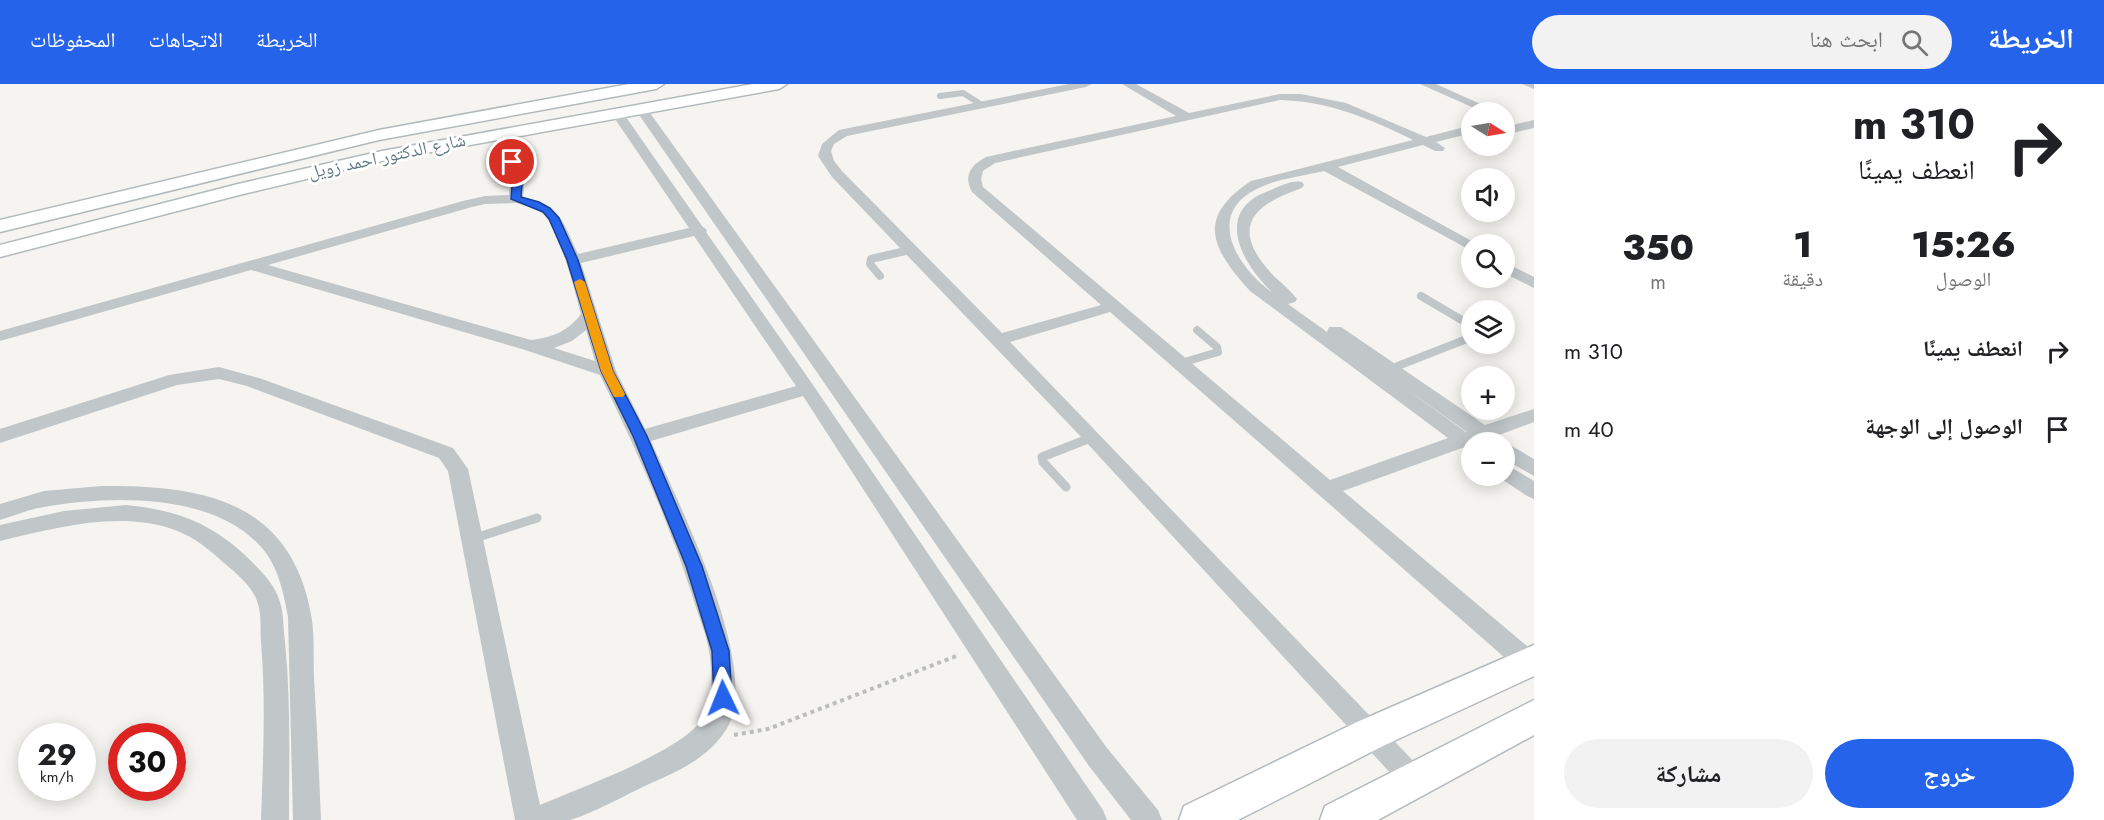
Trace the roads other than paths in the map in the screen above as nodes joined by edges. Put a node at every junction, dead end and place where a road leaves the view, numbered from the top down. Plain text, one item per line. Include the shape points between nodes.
1 (652, 84) edge
2 (779, 84) edge
3 (1086, 84) edge
4 (1128, 84) edge
5 (1528, 84) edge
6 (1422, 86) edge
7 (1534, 86) edge
8 (940, 96) dead end
9 (1465, 102) edge
10 (982, 105) junction
11 (1461, 106) edge
12 (641, 109) junction
13 (617, 113) junction
14 (1534, 114) edge
15 (1185, 116) junction
16 (1515, 121) edge
17 (498, 133) junction
18 (1461, 133) edge
19 (1461, 141) edge
20 (1431, 145) junction
21 (267, 162) junction
22 (1333, 170) junction
23 (276, 180) junction
24 (171, 184) junction
25 (516, 199) junction
26 (172, 207) junction
27 (0, 226) edge
28 (700, 230) junction
29 (1461, 242) edge
30 (308, 248) junction
31 (910, 250) junction
32 (0, 251) edge
33 (573, 260) junction
34 (250, 265) junction
35 (1515, 272) edge
36 (880, 276) dead end
37 (290, 277) junction
38 (1534, 283) edge
39 (1421, 296) dead end
40 (1113, 306) junction
41 (590, 314) junction
42 (1461, 320) edge
43 (1197, 330) dead end
44 (0, 336) edge
45 (998, 340) junction
46 (1461, 341) edge
47 (528, 345) junction
48 (1181, 363) junction
49 (1390, 369) junction
50 (607, 371) junction
51 (807, 389) junction
52 (1534, 415) edge
53 (1467, 432) edge
54 (1469, 432) edge
55 (1497, 432) edge
56 (0, 436) edge
57 (640, 436) junction
58 (1092, 437) junction
59 (1461, 446) edge
60 (1515, 456) edge
61 (1534, 469) edge
62 (1515, 478) edge
63 (1066, 487) dead end
64 (1327, 489) junction
65 (1534, 491) edge
66 (0, 512) edge
67 (537, 518) dead end
68 (0, 533) edge
69 (472, 539) junction
70 (1531, 662) edge
71 (1534, 717) edge
72 (1370, 734) junction
73 (1414, 780) junction
74 (275, 820) edge
75 (307, 820) edge
76 (530, 820) edge
77 (537, 820) edge
78 (1093, 820) edge
79 (1148, 820) edge
80 (1198, 820) edge
81 (1339, 820) edge

1 - 21 street, شارع الدكتور احمد زويل via 417,127
2 - 12 street, شارع الدكتور احمد زويل
3 - 10 street
4 - 15 street
5 - 7 street
6 - 9 street
6 - 11 street
8 - 10 lane via 963,93
10 - 31 street via 843,133 824,147 827,164
12 - 13 street, شارع الدكتور احمد زويل
12 - 79 street via 1092,748
13 - 17 street, شارع الدكتور احمد زويل
13 - 28 street
14 - 16 street
15 - 20 street via 1280,97 1305,97 1347,106
15 - 40 street via 991,160 974,172 977,189
17 - 23 street, شارع الدكتور احمد زويل
17 - 25 street via 518,173
18 - 20 street
19 - 20 street
20 - 22 street
21 - 23 street
21 - 24 street, شارع الدكتور احمد زويل
22 - 29 street
22 - 49 street via 1255,204 1244,220 1242,240 1270,282
22 - 53 street via 1256,184 1234,198 1222,216 1221,238 1227,250 1243,275 1271,301
23 - 26 street, شارع الدكتور احمد زويل
24 - 26 street via 178,195
24 - 27 street, شارع الدكتور احمد زويل
25 - 30 street via 468,204
25 - 33 street via 547,210
26 - 32 street, شارع الدكتور احمد زويل
28 - 33 street
28 - 51 street
30 - 34 street
30 - 37 street via 294,264
31 - 36 lane via 871,259 870,264
31 - 45 street
33 - 41 street
34 - 37 street
34 - 44 street
35 - 38 street
37 - 47 street
39 - 42 lane
40 - 45 street
40 - 48 street
41 - 47 street via 565,338
41 - 50 street
43 - 48 lane via 1218,352
45 - 58 street
46 - 49 lane
47 - 50 street
48 - 64 street
49 - 54 street
50 - 57 street
51 - 57 street
51 - 78 street
52 - 55 street
56 - 69 street via 175,379 198,374 237,376 446,453 458,469
57 - 77 street via 694,566 721,651 723,698 717,721 693,748 670,761
58 - 63 lane via 1042,457
58 - 72 street
59 - 64 street
60 - 61 street
62 - 65 street
64 - 70 street
66 - 75 street via 42,500 117,492 168,496 223,510 249,524 272,544 286,569 300,617
67 - 69 lane
68 - 74 street via 67,517 131,512 186,524 231,554 268,598 277,673
69 - 76 street
70 - 72 street
71 - 73 street
72 - 73 street
72 - 80 street
73 - 81 street

